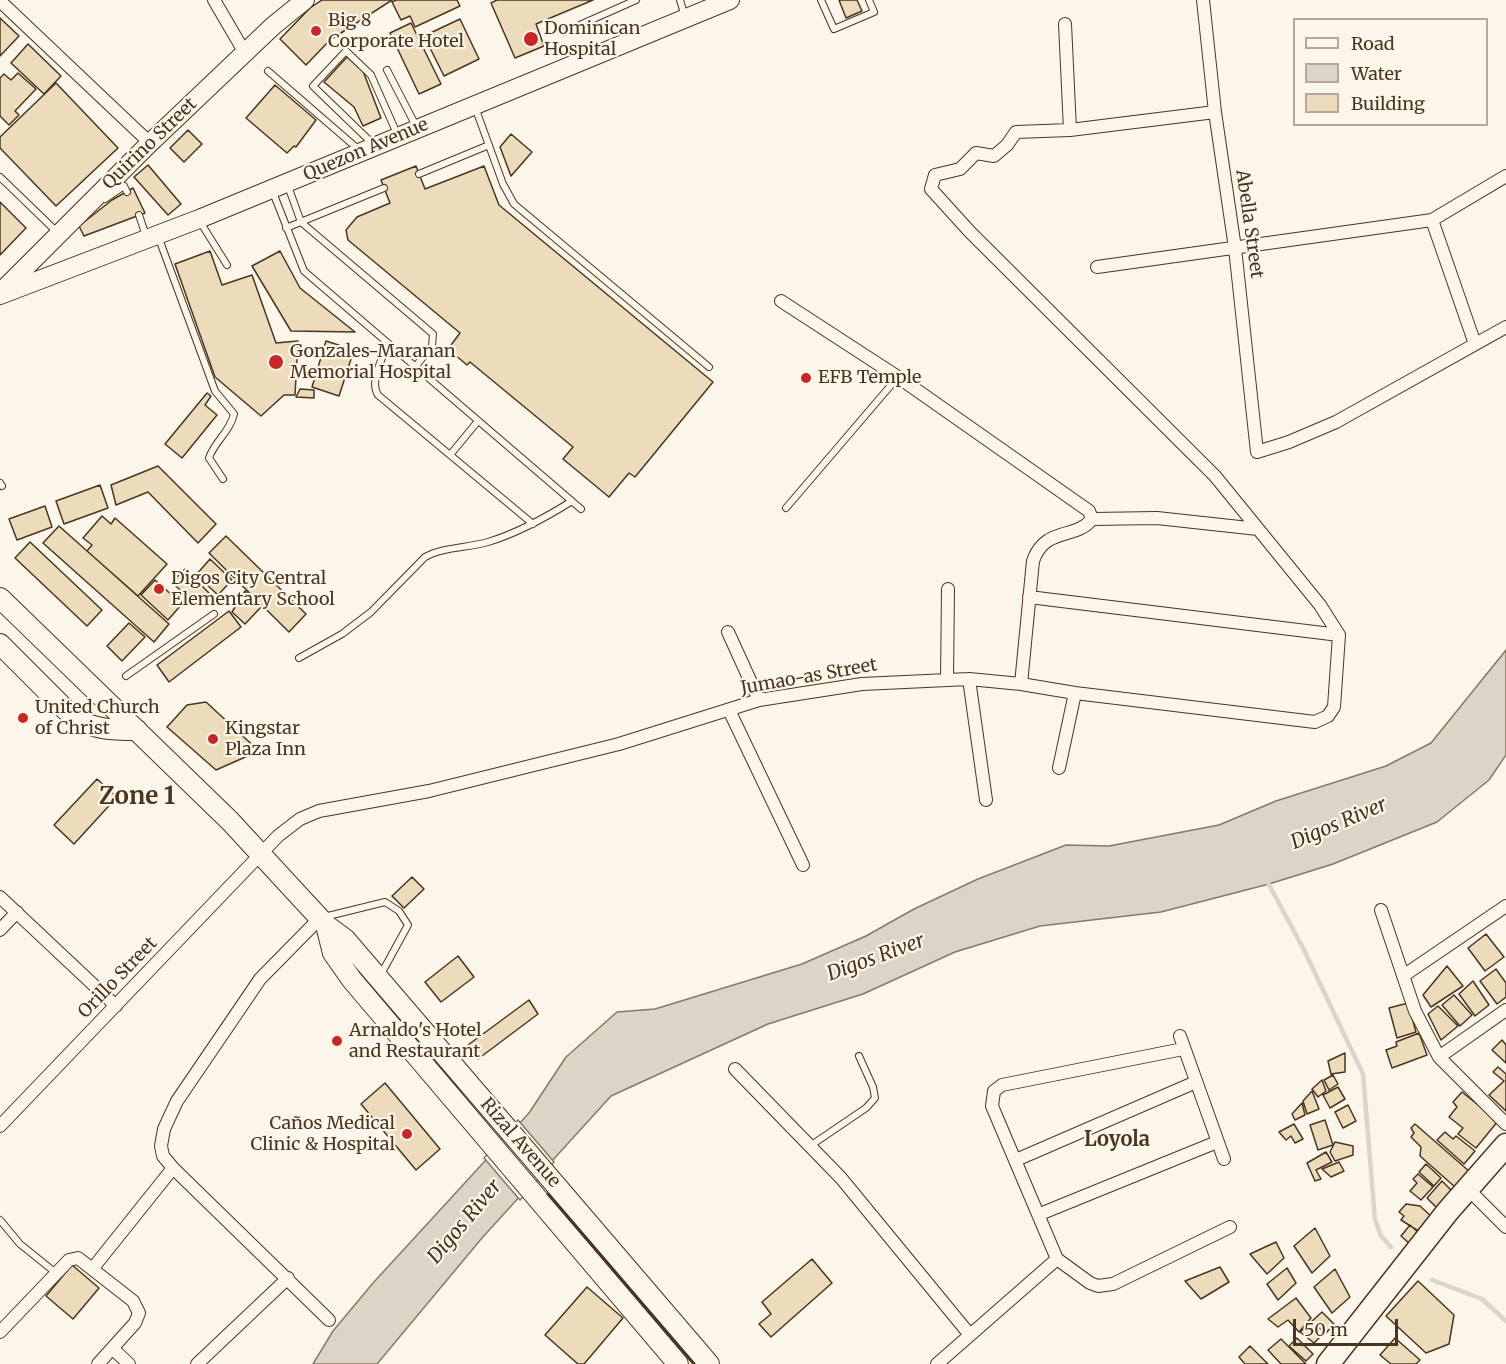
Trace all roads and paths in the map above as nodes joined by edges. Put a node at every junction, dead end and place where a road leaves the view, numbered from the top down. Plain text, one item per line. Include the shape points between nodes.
1 (214, 0) edge
2 (305, 0) edge
3 (636, 0) edge
4 (730, 0) edge
5 (821, 0) edge
6 (869, 0) edge
7 (1203, 0) edge
8 (0, 1) edge
9 (683, 9) edge
10 (1065, 24) dead end
11 (564, 32) dead end
12 (245, 53) junction
13 (387, 70) dead end
14 (268, 71) dead end
15 (474, 105) junction
16 (1215, 112) junction
17 (417, 129) junction
18 (1070, 130) junction
19 (398, 137) junction
20 (150, 143) junction
21 (489, 145) junction
22 (368, 149) junction
23 (419, 174) dead end
24 (1506, 176) edge
25 (0, 177) edge
26 (279, 186) junction
27 (384, 188) dead end
28 (127, 192) dead end
29 (138, 216) dead end
30 (199, 219) junction
31 (1432, 220) junction
32 (301, 222) junction
33 (286, 228) junction
34 (60, 231) junction
35 (153, 237) junction
36 (1235, 248) junction
37 (227, 265) dead end
38 (1096, 267) dead end
39 (0, 294) edge
40 (781, 301) dead end
41 (1506, 327) edge
42 (388, 344) junction
43 (1476, 344) junction
44 (415, 367) junction
45 (709, 367) dead end
46 (898, 377) junction
47 (478, 422) junction
48 (450, 455) junction
49 (223, 479) dead end
50 (572, 501) junction
51 (786, 508) dead end
52 (581, 509) dead end
53 (1092, 519) junction
54 (533, 524) junction
55 (1258, 529) junction
56 (948, 589) dead end
57 (1029, 597) junction
58 (0, 598) edge
59 (214, 614) dead end
60 (728, 632) dead end
61 (1339, 635) junction
62 (0, 644) edge
63 (299, 658) dead end
64 (126, 676) dead end
65 (969, 679) junction
66 (947, 680) junction
67 (1021, 684) junction
68 (1075, 693) junction
69 (759, 700) junction
70 (729, 710) junction
71 (137, 730) junction
72 (1059, 768) dead end
73 (986, 800) dead end
74 (261, 855) junction
75 (803, 865) dead end
76 (0, 897) edge
77 (1506, 906) edge
78 (1381, 910) dead end
79 (17, 912) junction
80 (323, 922) junction
81 (0, 930) edge
82 (1403, 976) junction
83 (378, 980) junction
84 (116, 1006) junction
85 (1506, 1010) edge
86 (1180, 1036) dead end
87 (1183, 1049) junction
88 (859, 1056) dead end
89 (1439, 1057) junction
90 (735, 1069) dead end
91 (1196, 1082) junction
92 (1506, 1124) edge
93 (0, 1126) edge
94 (1217, 1142) junction
95 (1506, 1145) edge
96 (810, 1146) junction
97 (530, 1154) junction
98 (1224, 1159) dead end
99 (1016, 1160) junction
100 (173, 1168) junction
101 (512, 1169) junction
102 (1467, 1188) junction
103 (1040, 1214) junction
104 (0, 1220) edge
105 (1230, 1227) dead end
106 (1506, 1227) edge
107 (1057, 1259) junction
108 (93, 1268) junction
109 (57, 1273) junction
110 (288, 1278) junction
111 (329, 1320) dead end
112 (0, 1332) edge
113 (970, 1335) junction
114 (113, 1349) junction
115 (98, 1364) edge
116 (129, 1364) edge
117 (197, 1364) edge
118 (678, 1364) edge
119 (709, 1364) edge
120 (937, 1364) edge
121 (1328, 1364) edge

1 - 12 street
2 - 12 main road, Quirino Street
3 - 11 lane
4 - 9 main road, Quezon Avenue
5 - 6 lane via 834,29 874,12
7 - 16 street, Abella Street
8 - 20 street
9 - 15 main road, Quezon Avenue
10 - 18 street
12 - 20 main road, Quirino Street
13 - 17 lane
14 - 22 lane
15 - 17 main road, Quezon Avenue
15 - 21 lane
16 - 18 street
16 - 36 street, Abella Street
17 - 19 main road, Quezon Avenue
18 - 55 street via 1016,132 994,156 976,153 960,169 935,175 931,189 1215,476
19 - 22 main road, Quezon Avenue
19 - 22 lane via 371,75 346,51 313,86
20 - 34 main road, Quirino Street
21 - 23 lane
21 - 45 lane via 514,204
22 - 26 main road, Quezon Avenue
24 - 31 street
25 - 34 lane
26 - 30 main road, Quezon Avenue
26 - 32 lane
26 - 33 lane
27 - 32 lane
28 - 34 lane via 124,186
29 - 35 lane
30 - 35 main road, Quezon Avenue
30 - 37 lane
31 - 36 street
31 - 43 street
32 - 33 lane
32 - 44 lane via 433,334 432,346
33 - 42 lane via 304,271
34 - 39 main road, Quirino Street
35 - 39 main road, Quezon Avenue
35 - 49 lane via 215,391 234,414 209,458
36 - 38 street
36 - 43 street, Abella Street via 1257,452 1336,422
40 - 46 street
41 - 43 street
42 - 44 lane
42 - 48 lane via 375,390
44 - 47 lane
46 - 51 lane
46 - 53 street via 1089,511
47 - 48 lane
47 - 50 lane
48 - 54 lane
50 - 52 lane
50 - 54 lane
53 - 55 street via 1157,518
53 - 57 street via 1049,539 1038,549
54 - 63 lane via 486,543 435,551 371,612
55 - 61 street via 1320,605
56 - 66 street
57 - 61 street
57 - 67 street
58 - 71 main road, Rizal Avenue
59 - 64 lane
60 - 69 street
61 - 68 street, Jumao-as Street via 1334,707 1318,721
62 - 71 main road via 73,717 103,730
65 - 66 street, Jumao-as Street
65 - 67 street, Jumao-as Street
65 - 73 street
66 - 69 street, Jumao-as Street via 862,684
67 - 68 street, Jumao-as Street
68 - 72 street
69 - 70 street, Jumao-as Street
70 - 74 street, Jumao-as Street via 574,756 429,791 319,811 288,828
70 - 75 street
71 - 74 main road, Rizal Avenue
74 - 80 main road, Rizal Avenue
74 - 84 street, Orillo Street
76 - 79 street
77 - 82 street
78 - 82 street
79 - 81 street
79 - 84 street
80 - 83 main road, Rizal Avenue via 345,939
80 - 83 lane via 385,902 399,911 408,925
80 - 100 street via 260,979 177,1101 161,1146 163,1156
80 - 101 main road, Rizal Avenue via 337,961
82 - 89 street via 1415,1011
83 - 97 main road, Rizal Avenue
84 - 93 street, Orillo Street
85 - 89 street
86 - 87 street
87 - 91 street
87 - 99 street via 999,1087 992,1097 992,1106
88 - 96 lane via 875,1098
89 - 92 street
90 - 96 street
91 - 94 street
91 - 99 street
94 - 98 street
94 - 103 street
95 - 102 highway
96 - 113 street
97 - 101 main road
97 - 119 main road, Rizal Avenue
99 - 103 street
100 - 108 street
100 - 110 street
101 - 118 main road, Rizal Avenue
102 - 106 street
102 - 121 highway
103 - 107 street
104 - 109 lane via 20,1244
105 - 107 street via 1109,1286 1090,1284
107 - 113 street
108 - 109 street via 72,1258
108 - 114 street via 139,1309 138,1320
109 - 112 street
110 - 111 street
110 - 117 street
113 - 120 street
114 - 115 street
114 - 116 street

